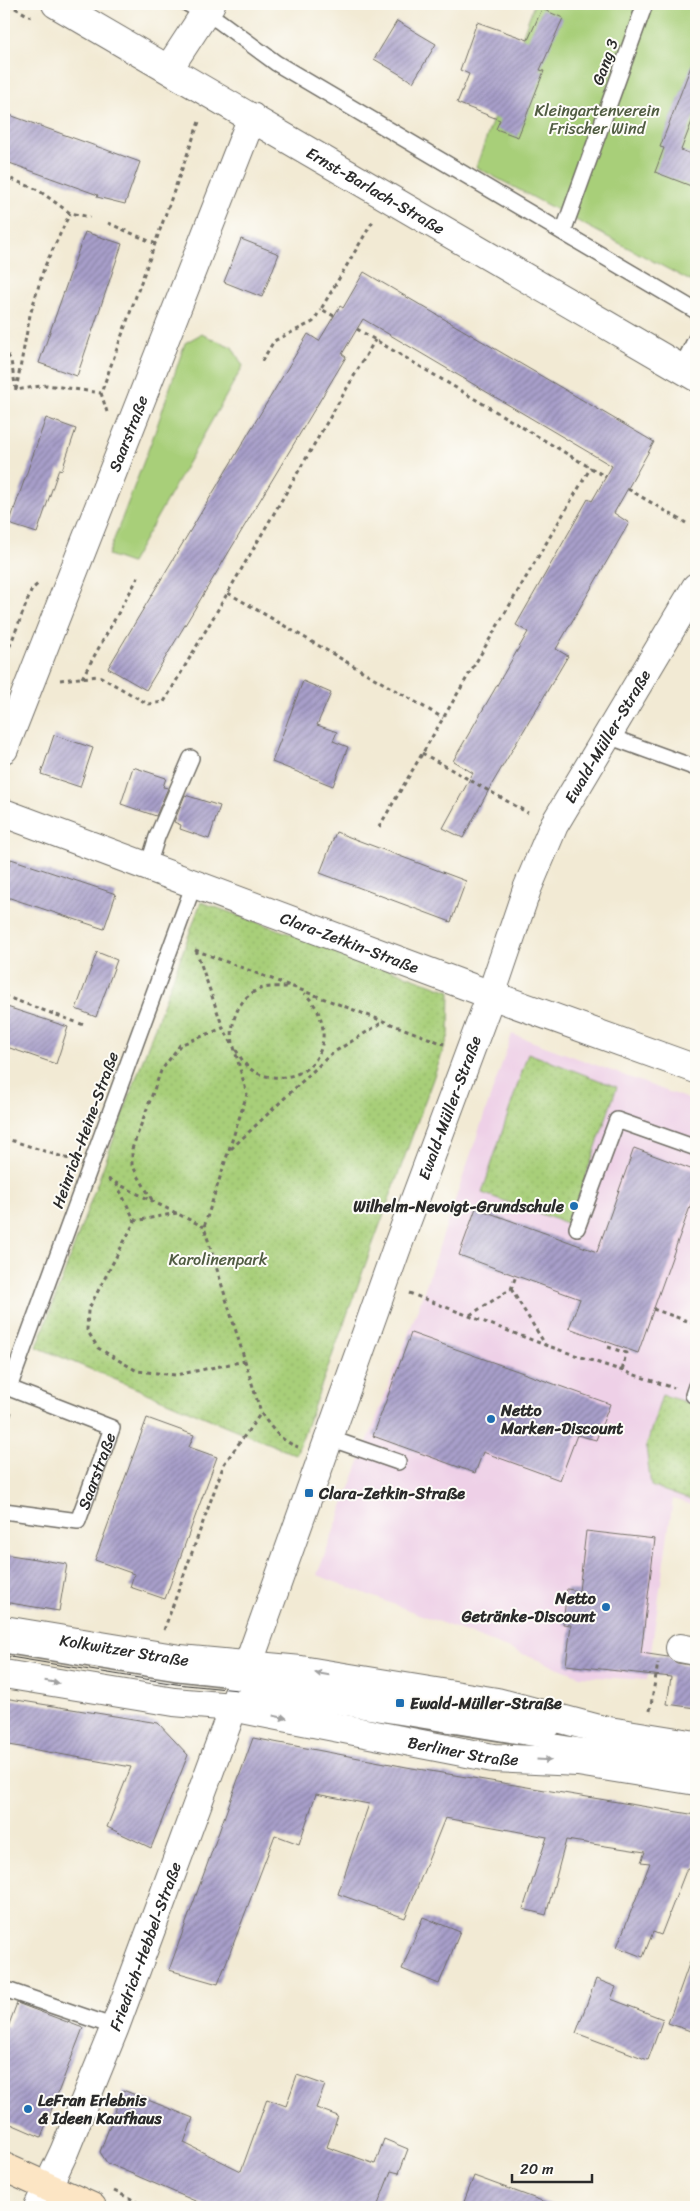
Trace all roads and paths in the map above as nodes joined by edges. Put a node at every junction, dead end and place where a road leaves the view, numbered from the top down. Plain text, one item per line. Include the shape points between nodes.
1 (56, 4) edge
2 (645, 4) edge
3 (201, 7) edge
4 (169, 68) junction
5 (202, 116) dead end
6 (252, 117) junction
7 (4, 176) edge
8 (70, 213) junction
9 (90, 217) dead end
10 (376, 217) dead end
11 (108, 223) dead end
12 (563, 232) junction
13 (156, 244) junction
14 (321, 309) junction
15 (696, 311) edge
16 (334, 316) dead end
17 (357, 329) dead end
18 (696, 339) edge
19 (375, 340) junction
20 (4, 348) edge
21 (262, 360) dead end
22 (689, 373) edge
23 (16, 390) junction
24 (101, 394) junction
25 (109, 420) dead end
26 (591, 468) junction
27 (606, 477) dead end
28 (628, 489) dead end
29 (686, 523) dead end
30 (140, 574) dead end
31 (45, 579) dead end
32 (696, 586) edge
33 (228, 592) junction
34 (4, 661) edge
35 (82, 678) junction
36 (29, 684) junction
37 (443, 718) junction
38 (608, 736) junction
39 (4, 749) edge
40 (422, 754) junction
41 (191, 758) dead end
42 (696, 768) edge
43 (4, 813) edge
44 (528, 814) dead end
45 (379, 827) dead end
46 (148, 866) junction
47 (194, 884) junction
48 (173, 942) junction
49 (196, 950) junction
50 (291, 987) junction
51 (303, 992) junction
52 (491, 995) junction
53 (4, 996) edge
54 (384, 1021) junction
55 (84, 1025) dead end
56 (224, 1028) junction
57 (234, 1047) junction
58 (469, 1054) junction
59 (696, 1069) edge
60 (4, 1138) edge
61 (696, 1148) edge
62 (231, 1149) junction
63 (89, 1169) junction
64 (116, 1182) junction
65 (152, 1200) junction
66 (177, 1213) junction
67 (135, 1221) junction
68 (204, 1227) junction
69 (577, 1228) dead end
70 (516, 1276) dead end
71 (384, 1284) junction
72 (511, 1289) junction
73 (653, 1309) dead end
74 (469, 1315) junction
75 (696, 1324) edge
76 (545, 1344) junction
77 (608, 1347) dead end
78 (245, 1361) junction
79 (622, 1371) junction
80 (8, 1388) joint
81 (695, 1391) edge
82 (261, 1413) junction
83 (9, 1422) dead end
84 (326, 1447) junction
85 (398, 1462) dead end
86 (4, 1463) edge
87 (4, 1511) edge
88 (4, 1630) edge
89 (162, 1635) dead end
90 (4, 1645) edge
91 (688, 1649) edge
92 (4, 1674) edge
93 (240, 1685) junction
94 (650, 1712) dead end
95 (696, 1745) edge
96 (696, 1754) edge
97 (696, 1765) edge
98 (696, 1781) edge
99 (4, 1989) edge
100 (115, 2027) junction
101 (4, 2167) edge
102 (43, 2197) edge
103 (99, 2197) edge
104 (165, 2207) edge

1 - 4 street, Ernst-Barlach-Straße
2 - 12 lane, Gang 3
3 - 4 street
3 - 12 lane via 276,63
4 - 6 street, Ernst-Barlach-Straße
5 - 13 path
6 - 22 street, Ernst-Barlach-Straße
6 - 36 street, Saarstraße
7 - 8 path via 38,190
8 - 9 path
8 - 23 path via 44,268 30,315
10 - 14 path
11 - 13 path
12 - 15 lane
13 - 24 path
14 - 16 path
14 - 21 path via 313,322 274,341
17 - 19 path
18 - 22 lane
19 - 26 path
19 - 33 path
20 - 23 path via 11,361
23 - 24 path via 47,385
24 - 25 path
26 - 27 path
26 - 37 path
28 - 29 path
30 - 35 path
31 - 34 path via 32,589
32 - 38 street, Ewald-Müller-Straße
33 - 35 path via 164,702 148,704 99,676
33 - 37 path
35 - 36 path
36 - 39 street, Saarstraße
37 - 40 path
38 - 42 lane
38 - 52 street, Ewald-Müller-Straße via 554,825 527,889
40 - 44 path
40 - 45 path
41 - 46 lane
43 - 46 street, Clara-Zetkin-Straße
46 - 47 street, Clara-Zetkin-Straße
47 - 48 lane, Heinrich-Heine-Straße
47 - 52 street, Clara-Zetkin-Straße
48 - 49 path
48 - 63 lane, Heinrich-Heine-Straße
49 - 50 path
49 - 56 path
50 - 51 path
50 - 57 path via 263,988 244,999 235,1014 231,1035
51 - 54 path
51 - 57 path via 321,1014 324,1033 320,1053 308,1068 284,1078 262,1076 247,1067
52 - 58 street, Ewald-Müller-Straße
52 - 59 street, Clara-Zetkin-Straße
53 - 55 path
54 - 58 path
54 - 62 path via 331,1054
56 - 57 path
56 - 65 path via 180,1046 161,1070 132,1149 132,1165
57 - 62 path via 247,1094
58 - 71 street, Ewald-Müller-Straße
60 - 63 path
61 - 69 lane via 617,1120
62 - 68 path
63 - 64 path
63 - 80 lane, Heinrich-Heine-Straße
64 - 65 path
64 - 67 path
65 - 66 path
66 - 67 path
66 - 68 path
67 - 78 path via 88,1310 87,1330 98,1348 137,1370 176,1375
68 - 78 path
70 - 72 path
71 - 74 path
71 - 84 street, Ewald-Müller-Straße
72 - 74 path
72 - 76 path
73 - 75 path
74 - 76 path
76 - 79 path
77 - 79 path via 626,1353
78 - 82 path
79 - 81 path
80 - 87 lane, Saarstraße via 112,1428 78,1521
82 - 84 path via 274,1431 292,1445
82 - 89 path via 224,1464
83 - 86 path
84 - 85 lane
84 - 93 street, Ewald-Müller-Straße
88 - 93 street, Kolkwitzer Straße via 180,1659
90 - 93 lane
91 - 94 path via 659,1657
92 -> 93 street via 174,1702
95 -> 93 street via 603,1730 497,1702 301,1670
93 - 96 lane via 400,1703
93 - 97 lane
93 -> 98 street, Berliner Straße via 493,1758 578,1762
93 - 100 street, Friedrich-Hebbel-Straße
99 - 100 lane
100 - 102 street, Friedrich-Hebbel-Straße
101 - 102 main road
102 - 103 main road
103 - 104 path

